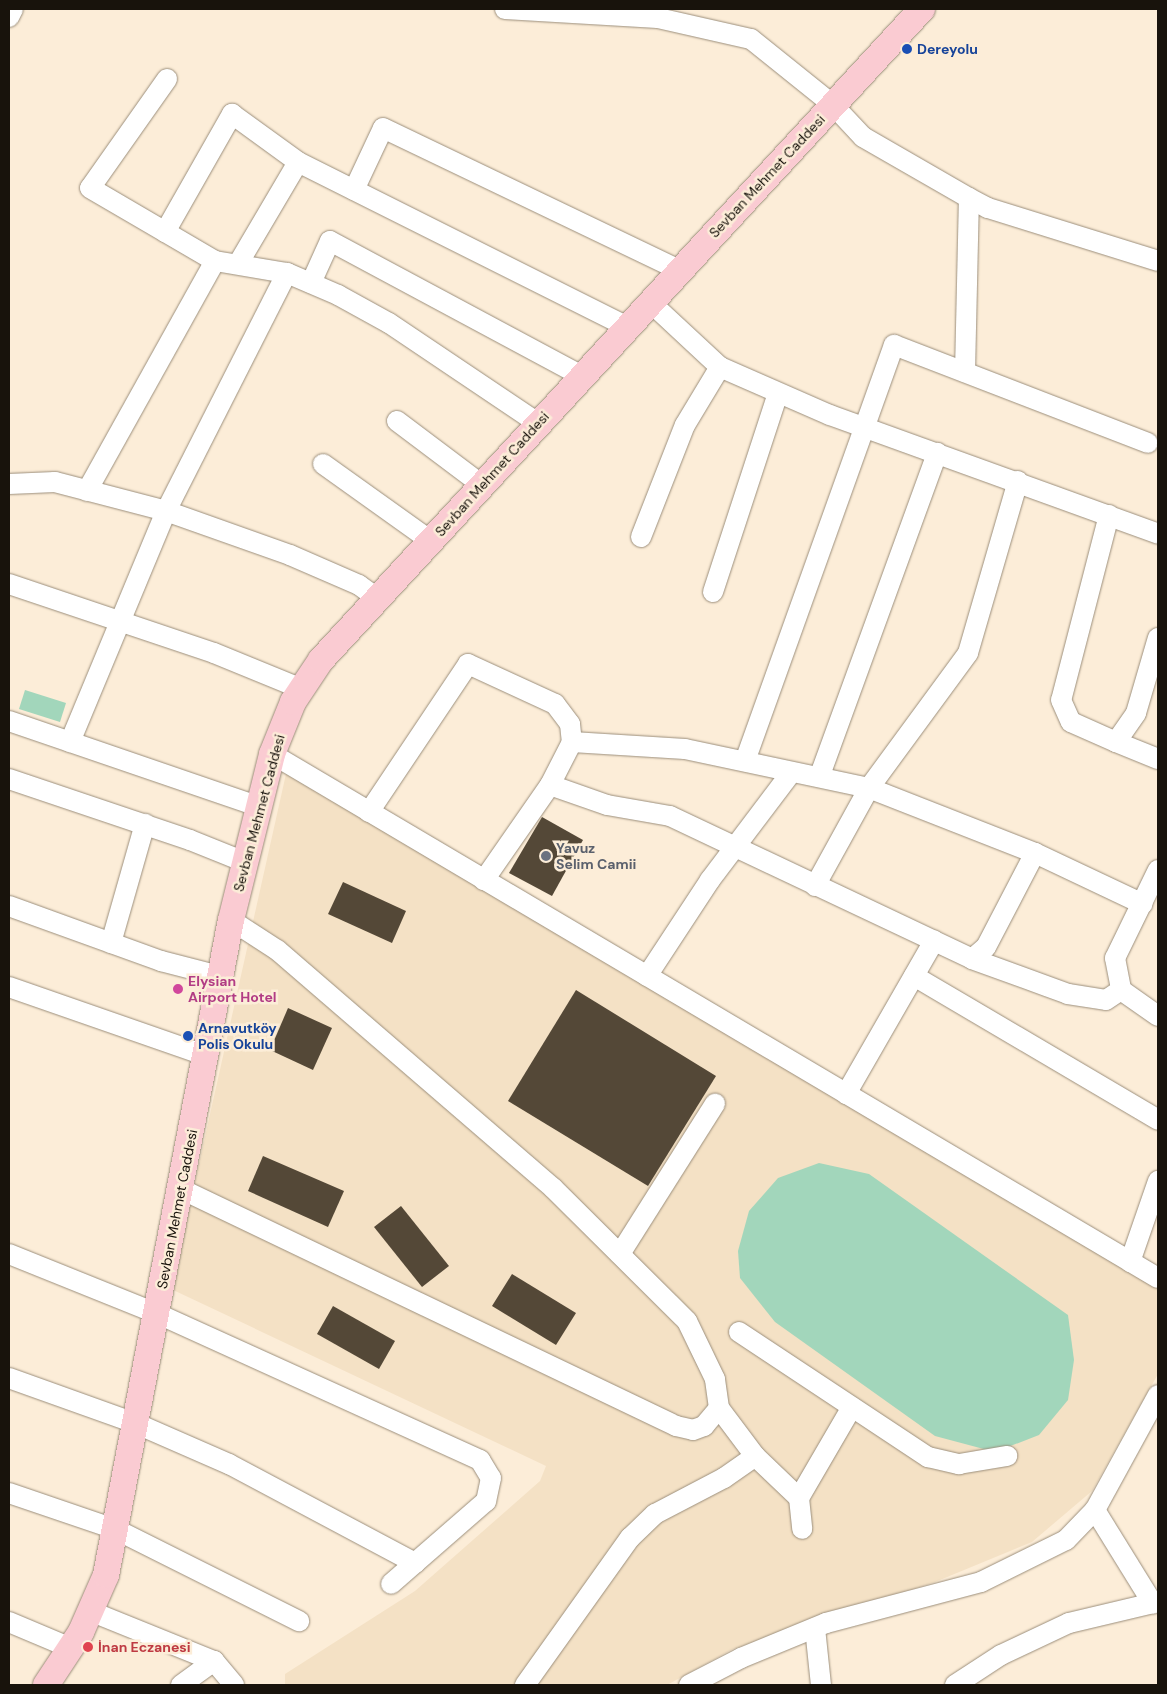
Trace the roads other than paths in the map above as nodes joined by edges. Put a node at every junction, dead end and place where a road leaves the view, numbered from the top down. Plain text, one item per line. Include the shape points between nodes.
1 (13, 9) edge
2 (505, 9) edge
3 (922, 9) edge
4 (606, 12) edge
5 (9, 17) edge
6 (167, 79) dead end
7 (833, 105) junction
8 (298, 162) junction
9 (354, 190) junction
10 (969, 198) junction
11 (165, 232) junction
12 (215, 261) junction
13 (1158, 261) edge
14 (238, 264) junction
15 (680, 270) junction
16 (287, 273) junction
17 (311, 283) junction
18 (650, 302) junction
19 (627, 327) junction
20 (720, 367) junction
21 (965, 372) junction
22 (582, 376) junction
23 (778, 393) junction
24 (397, 421) dead end
25 (538, 423) junction
26 (864, 427) junction
27 (1148, 442) dead end
28 (937, 453) junction
29 (323, 464) dead end
30 (1018, 482) junction
31 (9, 484) edge
32 (482, 485) junction
33 (87, 491) junction
34 (166, 511) junction
35 (1109, 515) junction
36 (1158, 534) edge
37 (641, 537) dead end
38 (431, 541) junction
39 (9, 584) edge
40 (713, 592) dead end
41 (378, 599) junction
42 (120, 622) junction
43 (1158, 638) edge
44 (302, 689) junction
45 (9, 721) edge
46 (70, 742) junction
47 (572, 742) junction
48 (1116, 742) junction
49 (272, 754) junction
50 (1158, 758) edge
51 (745, 761) junction
52 (791, 773) junction
53 (820, 774) junction
54 (9, 779) edge
55 (550, 784) junction
56 (869, 788) junction
57 (260, 807) junction
58 (370, 812) junction
59 (145, 824) junction
60 (736, 848) junction
61 (1035, 853) junction
62 (245, 862) junction
63 (1158, 870) edge
64 (484, 880) junction
65 (815, 886) junction
66 (1143, 904) junction
67 (9, 906) edge
68 (231, 920) junction
69 (934, 941) junction
70 (110, 943) junction
71 (972, 959) junction
72 (646, 976) junction
73 (914, 976) junction
74 (223, 977) junction
75 (9, 987) edge
76 (1121, 990) junction
77 (1158, 1016) edge
78 (207, 1056) junction
79 (846, 1094) junction
80 (715, 1104) dead end
81 (1158, 1120) edge
82 (1158, 1181) edge
83 (181, 1189) junction
84 (9, 1254) edge
85 (620, 1254) junction
86 (1130, 1262) junction
87 (1158, 1278) edge
88 (156, 1313) junction
89 (738, 1332) dead end
90 (9, 1378) edge
91 (1158, 1395) edge
92 (852, 1407) junction
93 (719, 1408) junction
94 (135, 1423) junction
95 (755, 1456) junction
96 (1008, 1456) dead end
97 (9, 1493) edge
98 (799, 1498) junction
99 (1095, 1510) junction
100 (115, 1529) junction
101 (802, 1529) dead end
102 (416, 1563) junction
103 (391, 1584) dead end
104 (1156, 1603) edge
105 (90, 1611) junction
106 (298, 1621) dead end
107 (9, 1622) edge
108 (815, 1628) junction
109 (71, 1648) junction
110 (214, 1661) junction
111 (55, 1681) edge
112 (181, 1685) edge
113 (234, 1685) edge
114 (525, 1685) edge
115 (689, 1685) edge
116 (821, 1685) edge
117 (954, 1685) edge

1 - 5 street
2 - 4 street
3 - 7 main road, Sevban Mehmet Caddesi
4 - 7 street via 658,18 751,39
6 - 11 street via 90,188
7 - 10 street via 863,137
7 - 15 main road, Sevban Mehmet Caddesi
8 - 9 street
8 - 11 street via 232,114
8 - 14 street
9 - 15 street via 383,128
9 - 19 street
10 - 13 street via 988,208
10 - 21 street
11 - 12 street
12 - 14 street
12 - 33 street
14 - 16 street
15 - 18 main road, Sevban Mehmet Caddesi
16 - 17 street
16 - 34 street
17 - 22 street via 330,241
17 - 25 street via 389,323
18 - 19 main road, Sevban Mehmet Caddesi
18 - 20 street
19 - 22 main road, Sevban Mehmet Caddesi
20 - 23 street
20 - 37 street via 685,425
21 - 26 street via 894,345
21 - 27 street
22 - 25 main road, Sevban Mehmet Caddesi
23 - 26 street
23 - 40 street
24 - 32 street
25 - 32 main road, Sevban Mehmet Caddesi
26 - 28 street
26 - 51 street
28 - 30 street
28 - 53 street
29 - 38 street
30 - 35 street
30 - 56 street via 968,653
31 - 33 street via 55,482
32 - 38 main road, Sevban Mehmet Caddesi
33 - 34 street
34 - 41 street via 290,555 359,585
34 - 42 street
35 - 36 street
35 - 48 street via 1060,700 1071,722
38 - 41 main road, Sevban Mehmet Caddesi
39 - 42 street
41 - 44 main road, Sevban Mehmet Caddesi via 321,660
42 - 44 street
42 - 46 street
43 - 48 street via 1136,713
44 - 49 main road, Sevban Mehmet Caddesi
45 - 46 street
46 - 57 street
47 - 51 street via 686,749
47 - 55 street
47 - 58 street via 570,724 555,704 468,664
48 - 50 street
49 - 57 main road, Sevban Mehmet Caddesi
49 - 58 street
51 - 52 street
52 - 53 street
52 - 60 street
53 - 56 street
54 - 59 street
55 - 60 street via 607,805 670,816
55 - 64 street
56 - 61 street
56 - 65 street
57 - 62 main road, Sevban Mehmet Caddesi
58 - 64 street
59 - 62 street
59 - 70 street
60 - 65 street
60 - 72 street
61 - 66 street
61 - 71 street via 986,947
62 - 68 main road, Sevban Mehmet Caddesi
63 - 66 street
64 - 72 street
65 - 69 street
66 - 76 street via 1115,958
67 - 70 street
68 - 74 main road, Sevban Mehmet Caddesi
68 - 85 street via 277,950 553,1188
69 - 71 street
69 - 73 street
70 - 74 street via 161,961
71 - 76 street via 1068,994 1106,1000
72 - 79 street
73 - 79 street
73 - 81 street
74 - 78 main road, Sevban Mehmet Caddesi
75 - 78 street
76 - 77 street
78 - 83 main road, Sevban Mehmet Caddesi
79 - 86 street
80 - 85 street
82 - 86 street
83 - 88 main road, Sevban Mehmet Caddesi
83 - 93 street via 676,1426 692,1430 704,1426
84 - 88 street
85 - 93 street via 687,1321 715,1379
86 - 87 street
88 - 94 main road, Sevban Mehmet Caddesi
88 - 102 street via 485,1465 491,1486 486,1501
89 - 92 street
90 - 94 street
91 - 99 street
92 - 96 street via 938,1460 970,1464
92 - 98 street
93 - 95 street
94 - 100 main road, Sevban Mehmet Caddesi
94 - 102 street via 229,1464
95 - 98 street
95 - 114 street via 724,1478 655,1514 630,1538
97 - 100 street
98 - 101 street
99 - 104 street
99 - 108 street via 1066,1540 981,1582
100 - 105 main road, Sevban Mehmet Caddesi via 106,1575
100 - 106 street
102 - 103 street
104 - 117 street via 1069,1623 1001,1655
105 - 109 main road, Sevban Mehmet Caddesi
105 - 110 street
107 - 109 street
108 - 115 street via 740,1658
108 - 116 street
109 - 111 main road, Sevban Mehmet Caddesi
110 - 112 street
110 - 113 street

